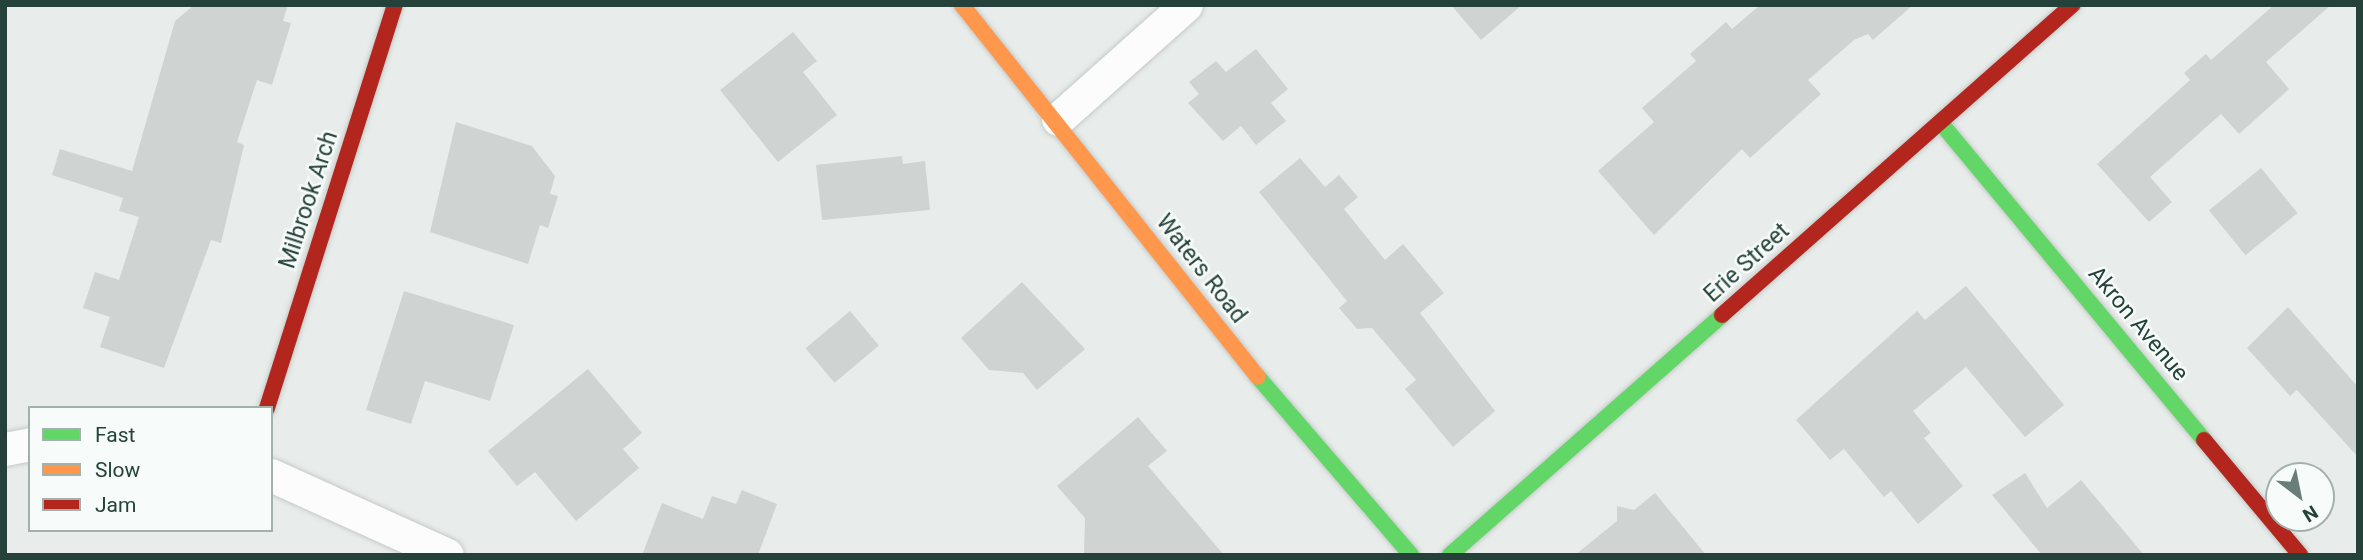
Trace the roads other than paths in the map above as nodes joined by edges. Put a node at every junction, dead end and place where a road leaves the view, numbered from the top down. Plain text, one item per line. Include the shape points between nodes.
1 (395, 5) edge
2 (962, 5) edge
3 (1186, 5) edge
4 (2073, 5) edge
5 (1058, 118) junction
6 (1940, 122) junction
7 (268, 406) edge
8 (28, 444) edge
9 (5, 449) edge
10 (273, 476) edge
11 (447, 555) edge
12 (1411, 555) edge
13 (1450, 555) edge
14 (2300, 555) edge

1 - 7 street, Milbrook Arch
2 - 5 street, Waters Road
3 - 5 street
4 - 6 street, Erie Street
5 - 12 street, Waters Road via 1215,327
6 - 13 street, Erie Street
6 - 14 street, Akron Avenue
8 - 9 street
10 - 11 street

